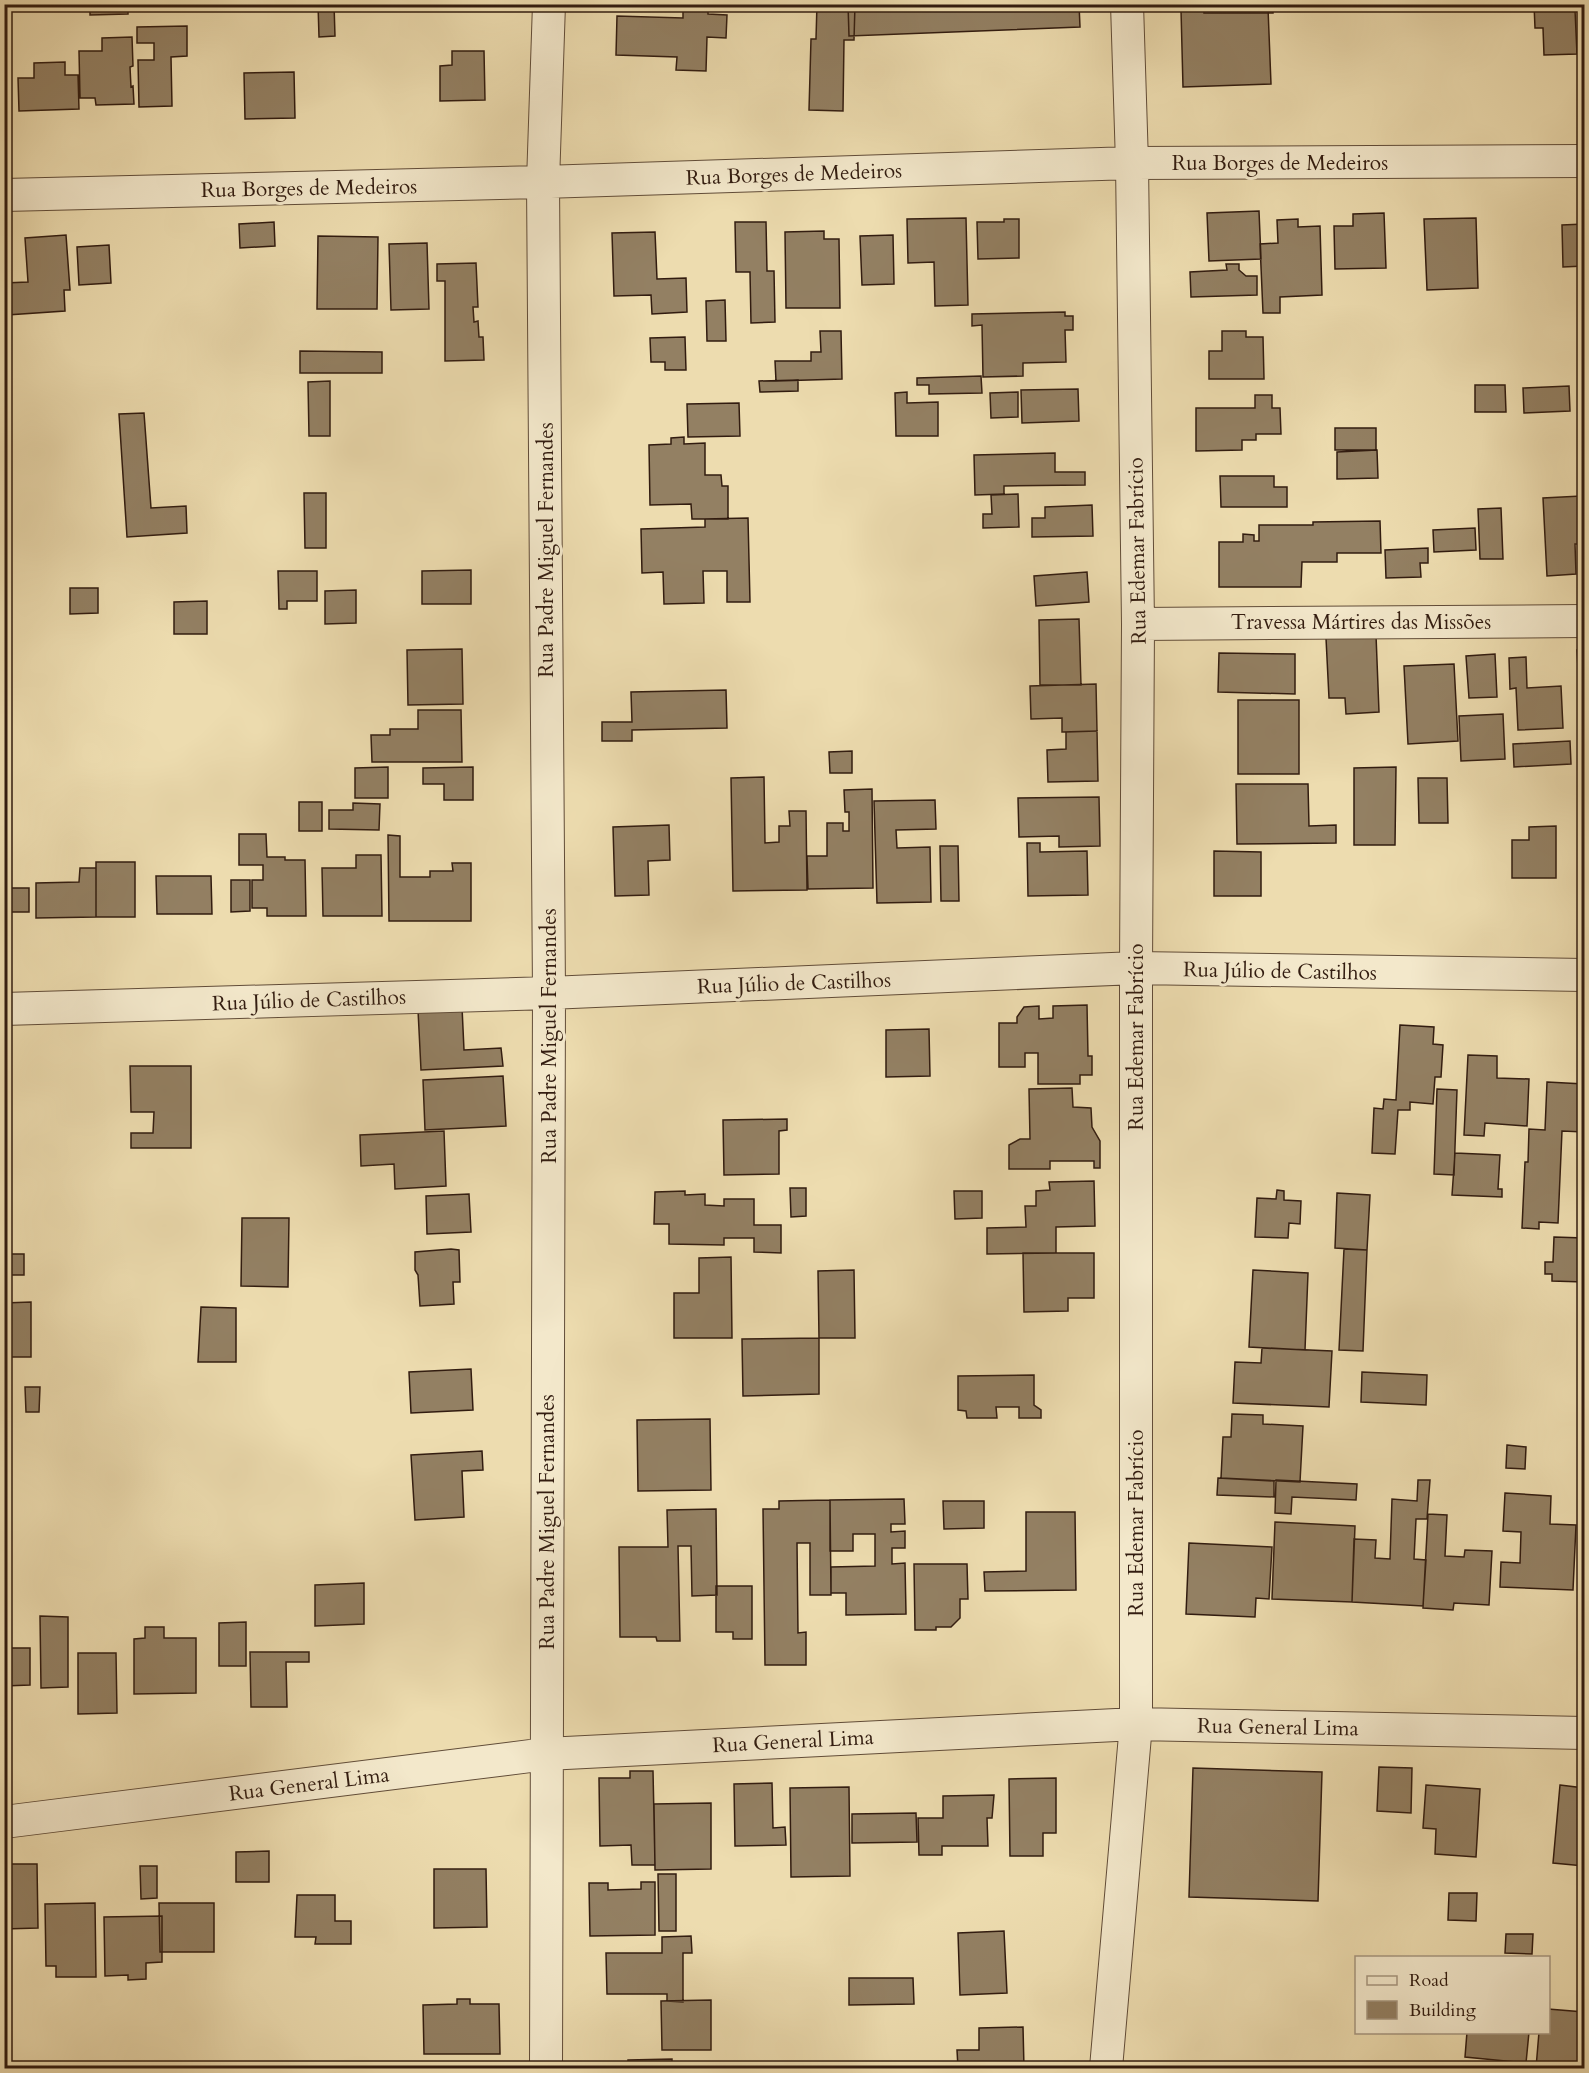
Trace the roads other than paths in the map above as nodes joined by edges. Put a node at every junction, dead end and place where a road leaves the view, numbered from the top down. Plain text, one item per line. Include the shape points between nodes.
1 (549, 4) edge
2 (1127, 4) edge
3 (1584, 161) edge
4 (1132, 163) junction
5 (543, 182) junction
6 (4, 195) edge
7 (1584, 621) edge
8 (1138, 624) junction
9 (1136, 968) junction
10 (1584, 975) edge
11 (549, 993) junction
12 (4, 1009) edge
13 (1136, 1724) junction
14 (1584, 1733) edge
15 (546, 1754) junction
16 (4, 1822) edge
17 (546, 2068) edge
18 (1106, 2068) edge

1 - 5 street, Rua Padre Miguel Fernandes
2 - 4 street, Rua Edemar Fabrício
3 - 4 street, Rua Borges de Medeiros
4 - 5 street, Rua Borges de Medeiros
4 - 8 street, Rua Edemar Fabrício
5 - 6 street, Rua Borges de Medeiros
5 - 11 street, Rua Padre Miguel Fernandes
7 - 8 street, Travessa Mártires das Missões
8 - 9 street, Rua Edemar Fabrício
9 - 10 street, Rua Júlio de Castilhos
9 - 11 street, Rua Júlio de Castilhos
9 - 13 street, Rua Edemar Fabrício
11 - 12 street, Rua Júlio de Castilhos
11 - 15 street, Rua Padre Miguel Fernandes
13 - 14 street, Rua General Lima
13 - 15 street, Rua General Lima
13 - 18 street, Rua Edemar Fabrício
15 - 16 street, Rua General Lima
15 - 17 street, Rua Padre Miguel Fernandes

